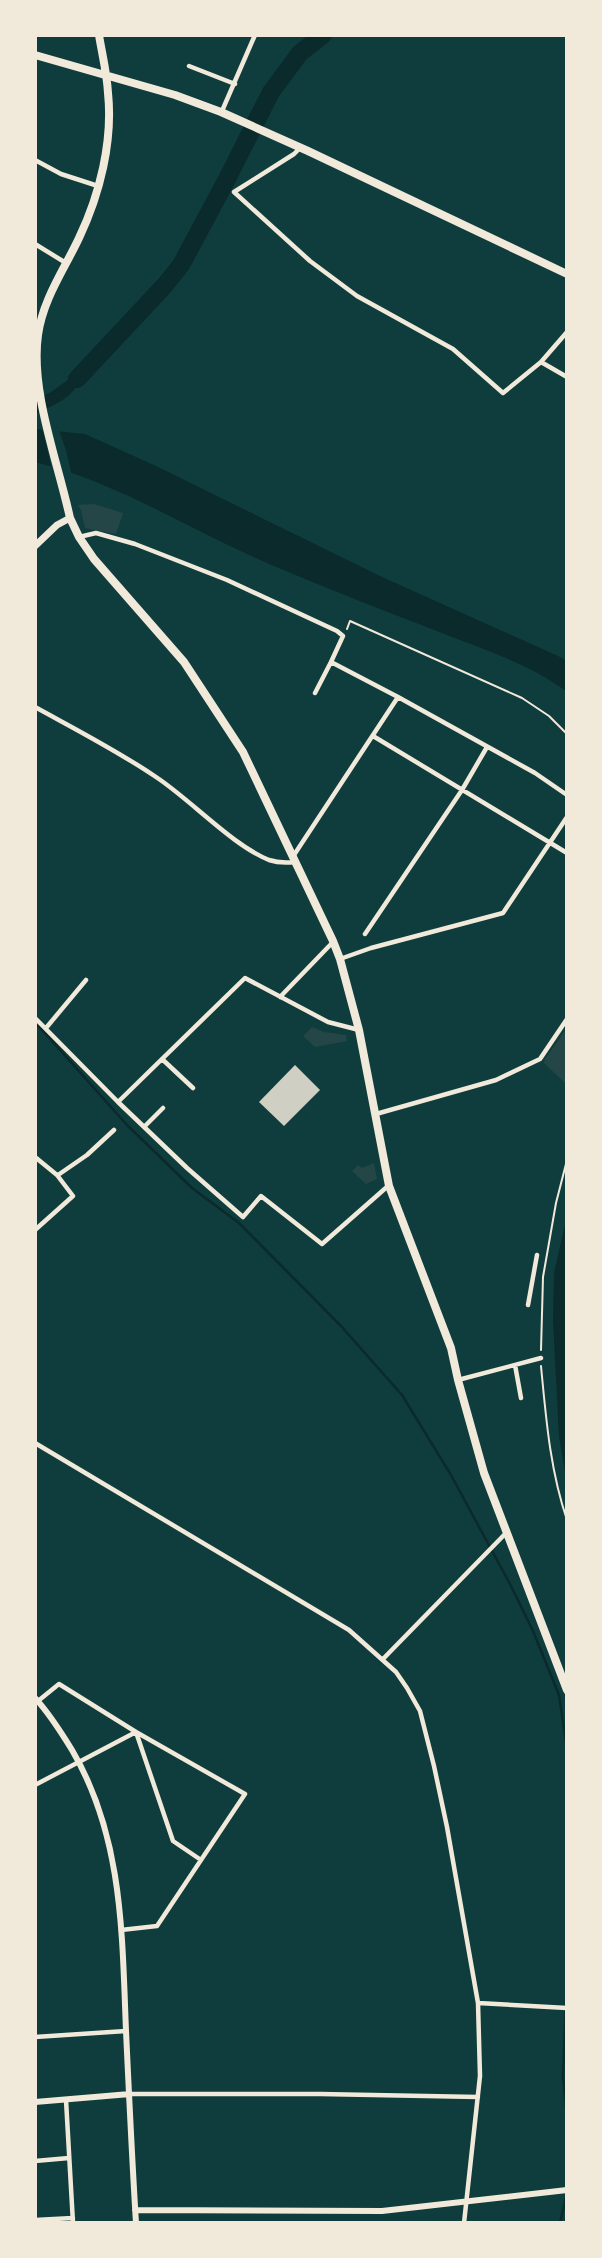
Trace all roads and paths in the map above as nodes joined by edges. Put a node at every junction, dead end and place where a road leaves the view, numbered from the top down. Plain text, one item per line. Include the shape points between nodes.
1 (99, 35) edge
2 (255, 35) edge
3 (35, 55) edge
4 (189, 65) dead end
5 (106, 75) junction
6 (235, 84) junction
7 (221, 112) junction
8 (300, 147) junction
9 (35, 160) edge
10 (98, 186) junction
11 (35, 244) edge
12 (66, 263) junction
13 (567, 274) edge
14 (567, 332) edge
15 (541, 362) junction
16 (567, 377) edge
17 (70, 517) junction
18 (79, 537) junction
19 (35, 545) edge
20 (343, 636) junction
21 (331, 662) junction
22 (315, 693) dead end
23 (398, 697) junction
24 (35, 706) edge
25 (567, 734) edge
26 (373, 736) junction
27 (487, 747) junction
28 (462, 790) junction
29 (567, 795) edge
30 (567, 817) edge
31 (550, 843) junction
32 (567, 853) edge
33 (295, 859) junction
34 (365, 934) dead end
35 (333, 941) junction
36 (340, 959) junction
37 (86, 980) dead end
38 (280, 997) junction
39 (35, 1018) edge
40 (567, 1019) edge
41 (46, 1028) junction
42 (359, 1030) junction
43 (162, 1059) junction
44 (193, 1088) dead end
45 (118, 1102) junction
46 (163, 1108) dead end
47 (376, 1114) junction
48 (144, 1127) junction
49 (114, 1130) dead end
50 (35, 1157) edge
51 (567, 1160) edge
52 (57, 1175) junction
53 (389, 1186) junction
54 (35, 1230) edge
55 (537, 1255) dead end
56 (528, 1304) dead end
57 (541, 1358) junction
58 (515, 1365) junction
59 (458, 1380) junction
60 (521, 1398) dead end
61 (35, 1443) edge
62 (567, 1520) edge
63 (506, 1533) junction
64 (383, 1659) junction
65 (564, 1672) edge
66 (567, 1690) edge
67 (36, 1700) edge
68 (136, 1732) junction
69 (79, 1762) junction
70 (35, 1785) edge
71 (201, 1860) junction
72 (121, 1930) junction
73 (478, 2003) junction
74 (567, 2008) edge
75 (127, 2031) junction
76 (35, 2037) edge
77 (130, 2094) junction
78 (478, 2097) junction
79 (65, 2100) junction
80 (35, 2102) edge
81 (69, 2158) junction
82 (35, 2161) edge
83 (567, 2190) edge
84 (465, 2203) junction
85 (135, 2210) junction
86 (35, 2220) edge
87 (73, 2220) edge
88 (136, 2223) edge
89 (464, 2223) edge

1 - 5 main road
2 - 6 street
3 - 5 main road
4 - 6 street
5 - 7 main road
5 - 10 main road via 107,135
6 - 7 street
7 - 8 main road
8 - 13 main road
8 - 15 street via 234,191 317,267 358,296 453,349 503,393
9 - 10 street
10 - 12 main road
11 - 12 street
12 - 17 main road via 47,301 36,352 39,387
14 - 15 street
15 - 16 street
17 - 18 main road
17 - 19 main road
18 - 20 street via 96,533 135,544 227,580
18 - 33 main road via 184,663 215,708 243,752
20 - 21 street
20 - 25 path via 350,621 522,698
21 - 22 street
21 - 23 street
23 - 26 street
23 - 27 street
24 - 33 street via 155,776 240,844 268,860
26 - 28 street
26 - 33 street
27 - 28 street
27 - 29 street
28 - 31 street
28 - 34 street
30 - 31 street
31 - 32 street
31 - 36 street via 503,913
33 - 35 main road
35 - 36 main road
35 - 38 street
36 - 42 main road
37 - 41 street
38 - 42 street via 328,1022
38 - 43 street via 245,978
39 - 41 street
40 - 47 street via 540,1059 496,1080
41 - 45 street
42 - 47 main road
43 - 44 street
43 - 45 street
45 - 48 street
46 - 48 street
47 - 53 main road
48 - 53 street via 243,1217 261,1196 322,1244
49 - 52 street
50 - 52 street
51 - 57 path via 542,1277
52 - 54 street via 73,1196
53 - 59 main road via 447,1336
55 - 56 street
57 - 58 street
57 - 62 path via 548,1437
58 - 59 street
58 - 60 street
59 - 63 main road
61 - 64 street via 349,1630
63 - 64 street
63 - 65 main road
64 - 73 street via 407,1688 428,1738
65 - 66 main road
67 - 68 street via 59,1684
67 - 69 street
68 - 69 street
68 - 71 street via 173,1841
68 - 71 street via 245,1794
69 - 70 street
69 - 72 street via 109,1837
71 - 72 street via 157,1926
72 - 75 street
73 - 74 street
73 - 78 street
75 - 76 street
75 - 77 street
77 - 78 street
77 - 79 street
77 - 85 street
78 - 84 street
79 - 80 street
79 - 81 street
81 - 82 street
81 - 87 street
83 - 84 street
84 - 85 street via 382,2211
84 - 89 street
85 - 88 street
86 - 87 street

